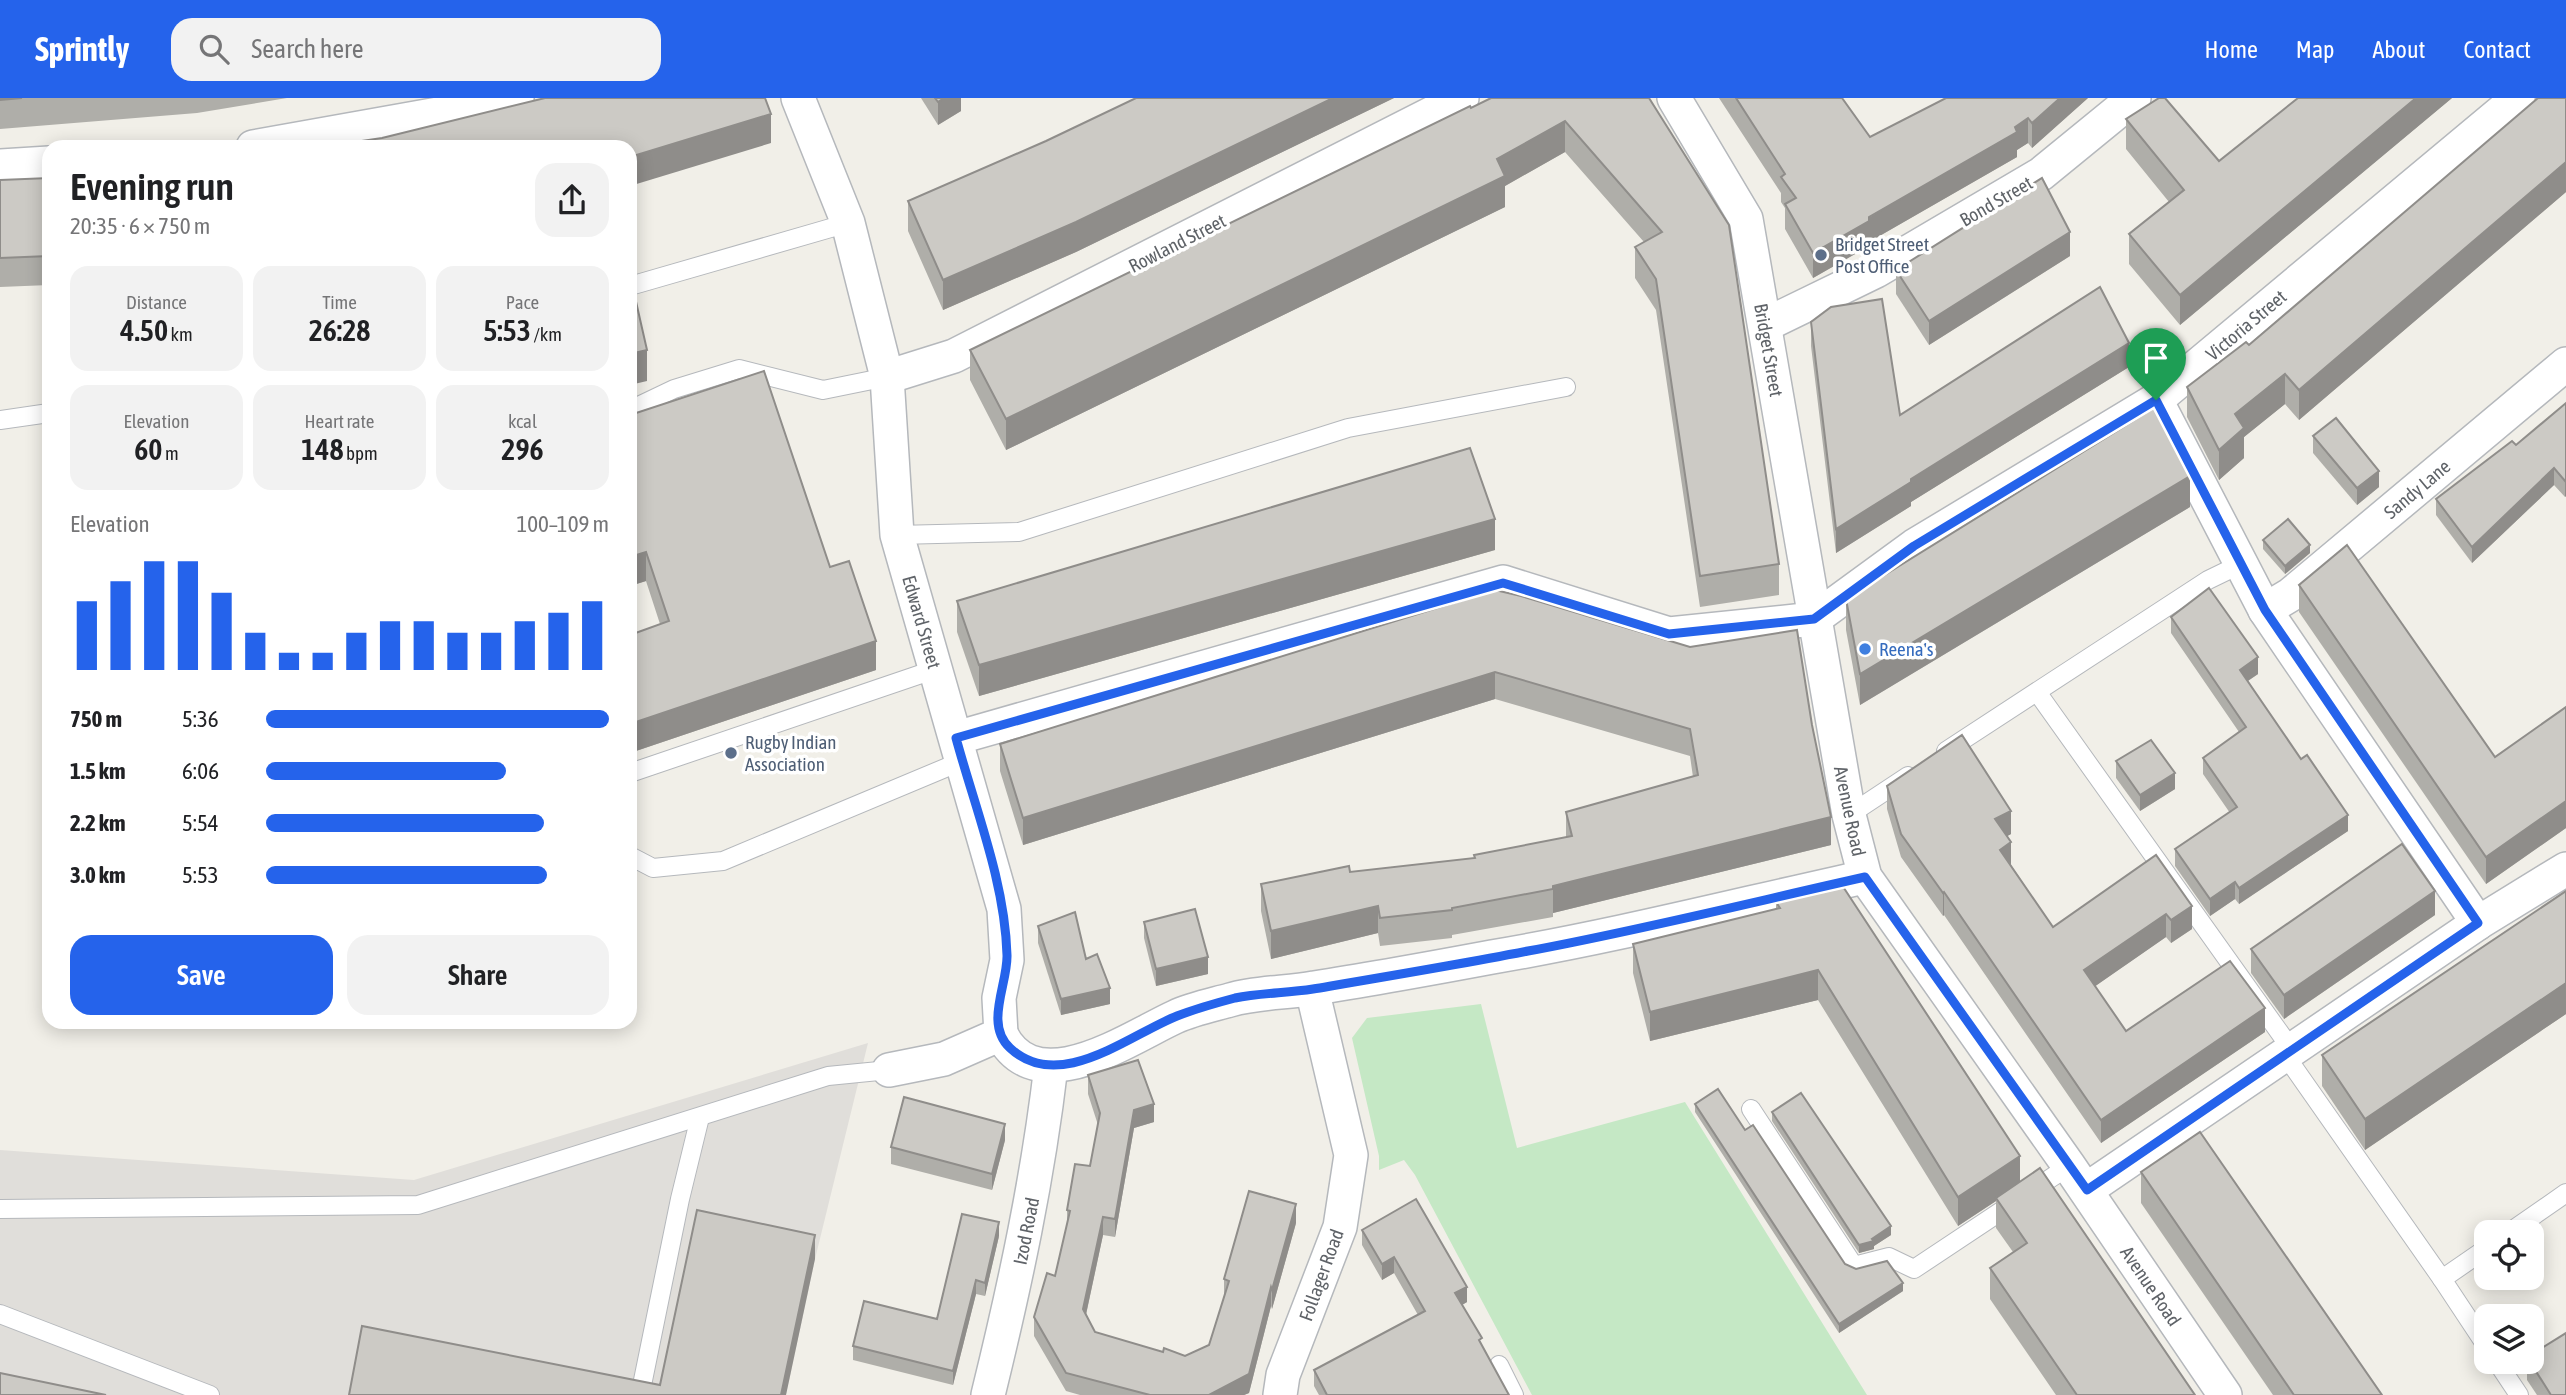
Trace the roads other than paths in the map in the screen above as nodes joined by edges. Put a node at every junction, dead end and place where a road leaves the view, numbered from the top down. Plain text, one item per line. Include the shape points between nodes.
1 (517, 98) edge
2 (798, 98) edge
3 (1462, 98) edge
4 (1674, 98) edge
5 (2134, 98) edge
6 (2518, 98) edge
7 (292, 140) edge
8 (42, 163) edge
9 (0, 166) edge
10 (848, 223) junction
11 (637, 284) edge
12 (1765, 325) junction
13 (2566, 365) edge
14 (887, 377) junction
15 (1566, 387) dead end
16 (2156, 400) junction
17 (637, 407) edge
18 (42, 414) edge
19 (0, 419) edge
20 (897, 535) junction
21 (2241, 564) junction
22 (2265, 610) junction
23 (1814, 619) junction
24 (936, 669) junction
25 (2037, 692) junction
26 (959, 749) junction
27 (637, 772) edge
28 (1849, 815) junction
29 (637, 860) edge
30 (2566, 869) edge
31 (1865, 877) junction
32 (2478, 923) junction
33 (1312, 989) junction
34 (1001, 1034) junction
35 (2288, 1053) junction
36 (1051, 1066) junction
37 (889, 1070) joint
38 (1751, 1109) dead end
39 (701, 1116) junction
40 (2078, 1178) junction
41 (2566, 1193) edge
42 (0, 1209) edge
43 (2527, 1220) edge
44 (2474, 1257) edge
45 (2442, 1279) junction
46 (0, 1314) edge
47 (2474, 1327) edge
48 (1499, 1365) dead end
49 (2505, 1374) edge
50 (210, 1395) edge
51 (640, 1395) edge
52 (988, 1395) edge
53 (1280, 1395) edge
54 (1514, 1395) edge
55 (2225, 1395) edge
56 (2519, 1395) edge

1 - 7 street
2 - 10 street, Edward Street
3 - 14 street, Rowland Street via 954,356
4 - 12 street, Bridget Street via 1746,219
5 - 12 street, Bond Street via 2042,174 1876,271
6 - 16 street, Victoria Street
8 - 9 street
10 - 11 lane
10 - 14 street, Edward Street
12 - 23 street, Bridget Street
13 - 22 street, Sandy Lane
14 - 17 lane via 822,390 739,369 674,389
14 - 20 street, Edward Street
15 - 20 lane via 1348,428 1019,532
16 - 21 street
16 - 23 street, Victoria Street via 1914,546
18 - 19 lane
20 - 24 street, Edward Street
21 - 22 street
21 - 25 lane via 2208,580
22 - 32 street
23 - 26 street via 1669,634 1503,583
23 - 28 street, Avenue Road
24 - 26 street, Edward Street
24 - 27 lane
25 - 28 lane
25 - 35 lane
26 - 29 lane via 723,860 653,868
26 - 34 street, Edward Street via 1004,909 1007,960 999,998
28 - 31 street, Avenue Road
30 - 32 street
31 - 33 street via 1529,951
31 - 40 street, Avenue Road
32 - 35 street
33 - 36 street via 1235,998 1177,1016 1076,1063
33 - 53 street, Follager Road via 1351,1155 1340,1227 1283,1375
34 - 36 street via 1021,1057
34 - 37 street via 944,1059
35 - 40 street
35 - 45 lane
36 - 52 street, Izod Road via 1020,1265
37 - 39 lane via 828,1076
38 - 40 lane via 1854,1266 1889,1257 1914,1269
39 - 42 lane via 418,1205
39 - 51 lane
40 - 55 street, Avenue Road
41 - 43 lane
44 - 45 lane
45 - 47 lane
46 - 50 lane
48 - 54 lane
49 - 56 lane

